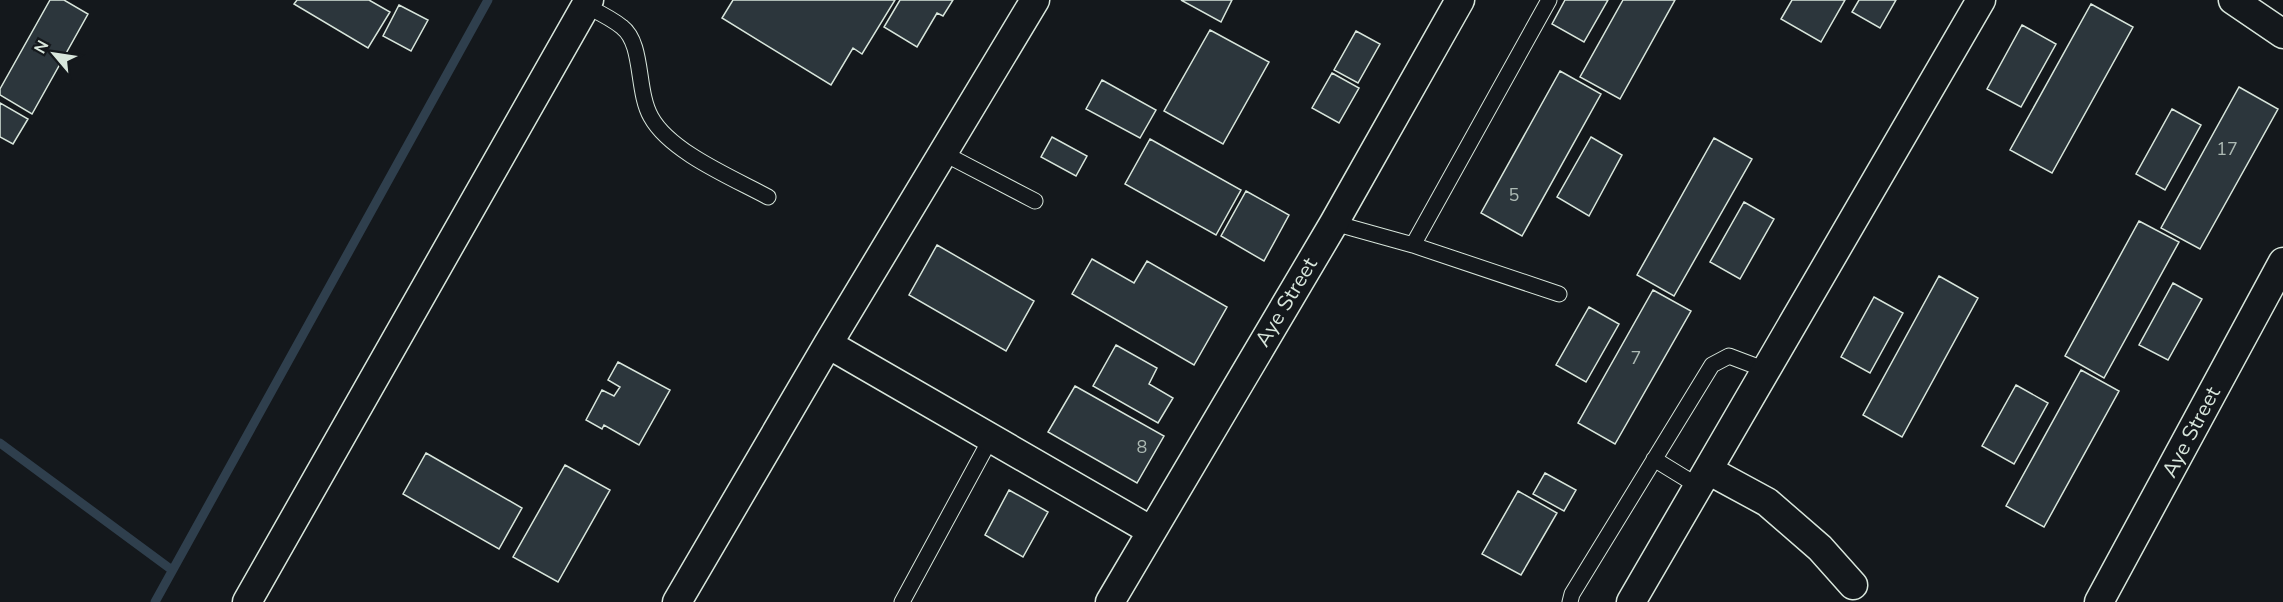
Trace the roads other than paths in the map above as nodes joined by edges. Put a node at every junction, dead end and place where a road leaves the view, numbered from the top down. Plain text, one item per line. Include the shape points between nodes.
1 (1035, 0) edge
2 (1460, 0) edge
3 (1549, 0) edge
4 (1981, 0) edge
5 (2233, 0) edge
6 (588, 3) edge
7 (2283, 34) edge
8 (943, 153) junction
9 (768, 196) dead end
10 (1035, 201) dead end
11 (1334, 223) junction
12 (1413, 245) junction
13 (2283, 262) edge
14 (1559, 294) dead end
15 (828, 344) junction
16 (1766, 370) junction
17 (991, 438) junction
18 (1654, 459) junction
19 (1703, 478) junction
20 (1150, 530) junction
21 (1853, 585) dead end
22 (247, 602) edge
23 (677, 602) edge
24 (902, 602) edge
25 (1110, 602) edge
26 (1570, 602) edge
27 (1631, 602) edge
28 (2099, 602) edge

1 - 8 street
2 - 11 street, Aye Street
3 - 12 lane
4 - 16 street
5 - 7 street
6 - 9 lane via 629,34 643,100 665,135 696,157
6 - 22 street
8 - 10 lane
8 - 15 street
11 - 12 lane
11 - 20 street, Aye Street
12 - 14 lane
13 - 28 street, Aye Street
15 - 17 street
15 - 23 street
16 - 18 lane via 1729,356 1712,365
16 - 19 street
17 - 20 street
17 - 24 lane
18 - 19 lane
18 - 26 lane
19 - 21 street via 1767,502 1820,548
19 - 27 street
20 - 25 street, Aye Street

